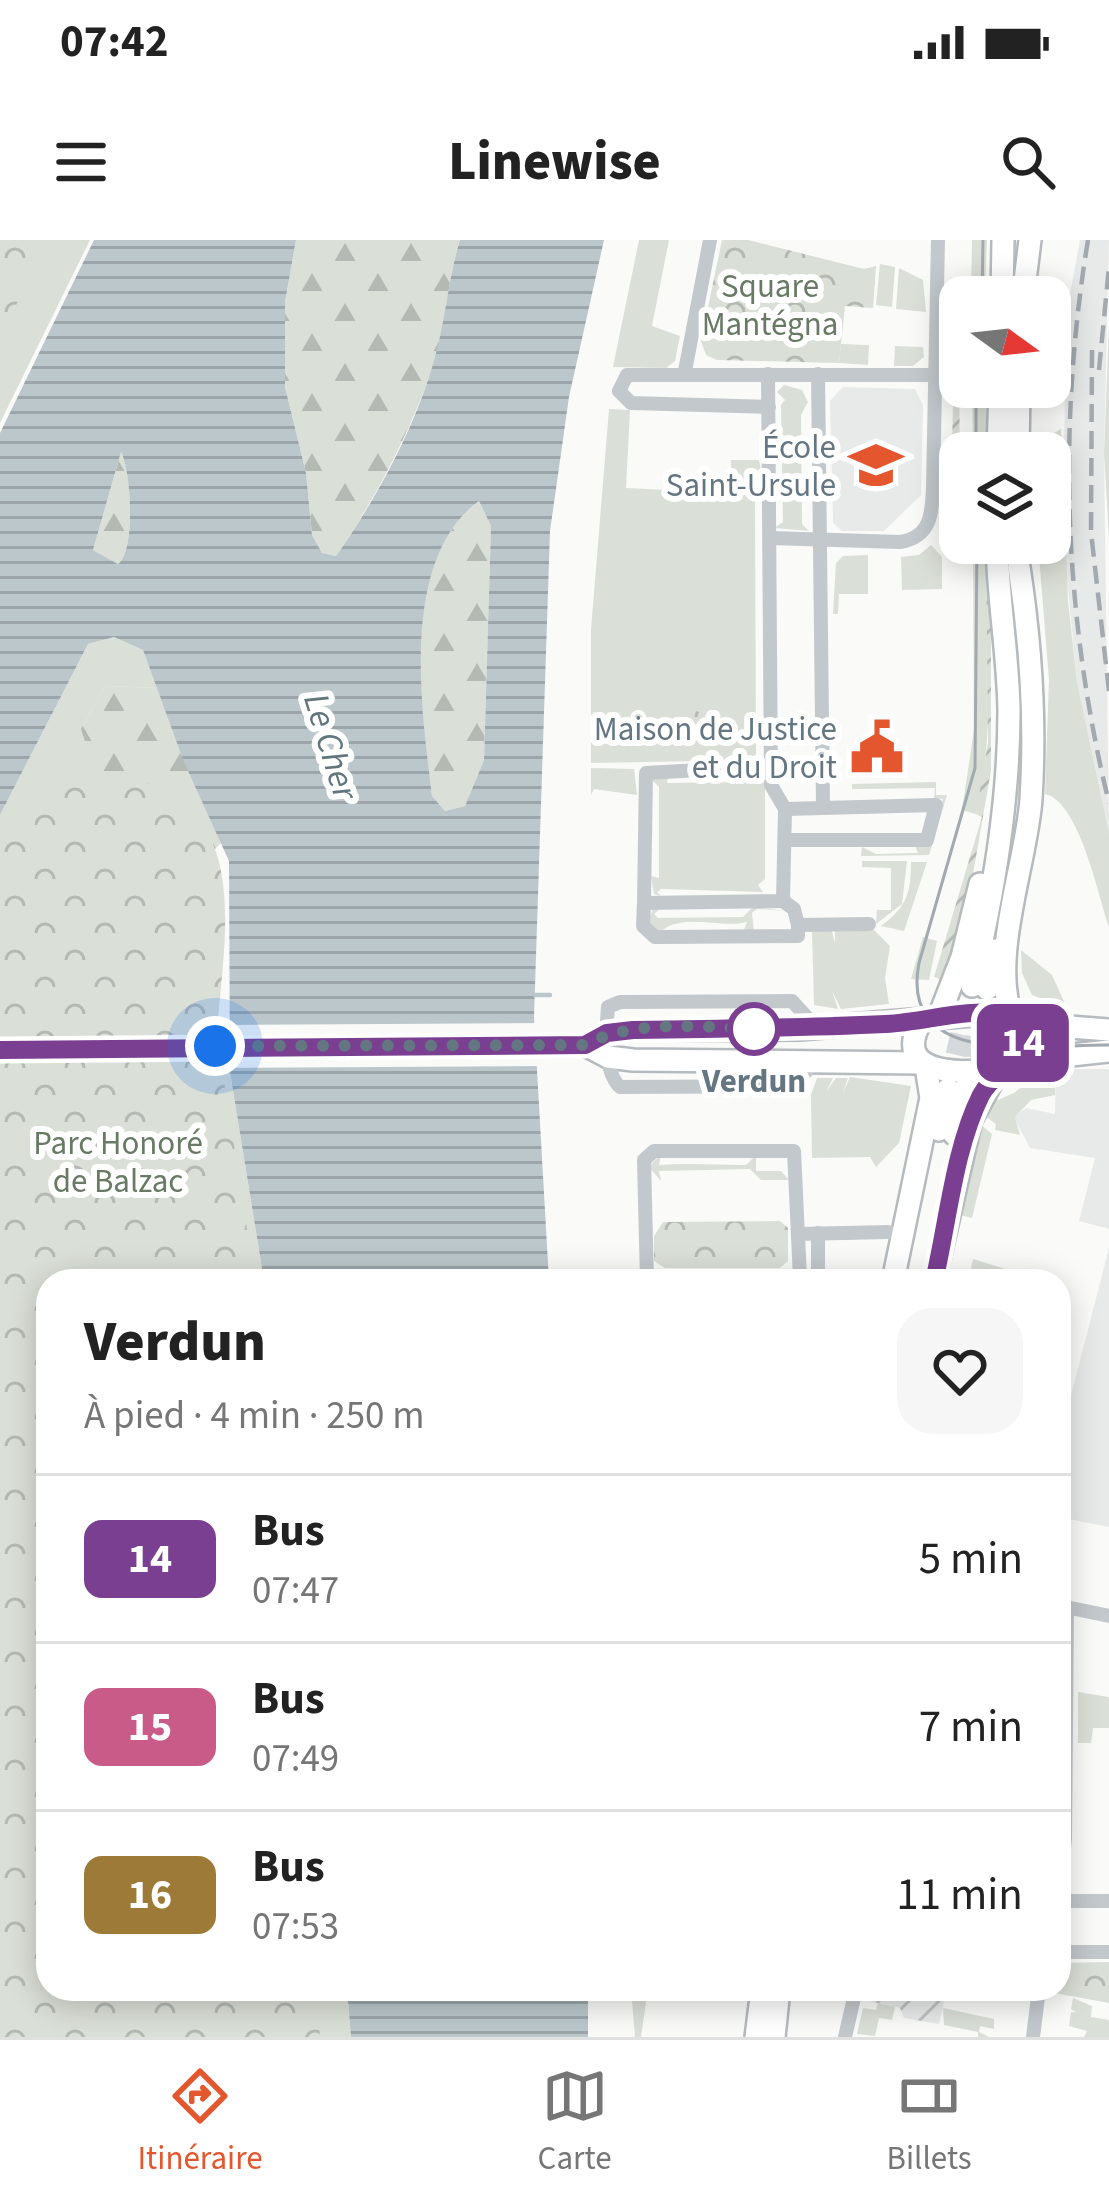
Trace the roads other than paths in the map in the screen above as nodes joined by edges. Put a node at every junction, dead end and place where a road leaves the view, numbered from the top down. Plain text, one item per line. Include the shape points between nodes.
1 (710, 240) edge
2 (938, 240) edge
3 (1030, 240) edge
4 (1026, 276) edge
5 (937, 317) joint
6 (685, 371) junction
7 (768, 374) junction
8 (818, 374) junction
9 (936, 374) junction
10 (769, 407) junction
11 (770, 538) junction
12 (820, 539) junction
13 (998, 564) edge
14 (1019, 564) edge
15 (1019, 567) junction
16 (998, 578) junction
17 (771, 766) junction
18 (823, 806) junction
19 (785, 809) junction
20 (786, 840) junction
21 (783, 901) junction
22 (644, 904) junction
23 (869, 924) dead end
24 (798, 925) junction
25 (930, 1018) junction
26 (1016, 1021) junction
27 (1109, 1030) edge
28 (607, 1033) junction
29 (585, 1045) junction
30 (2, 1050) edge
31 (1109, 1051) edge
32 (608, 1058) junction
33 (922, 1065) junction
34 (1007, 1066) junction
35 (888, 1232) dead end
36 (818, 1233) junction
37 (800, 1234) junction
38 (647, 1269) edge
39 (803, 1269) edge
40 (818, 1269) edge
41 (895, 1269) edge
42 (908, 1269) edge
43 (922, 1269) edge
44 (937, 1269) edge
45 (1071, 1609) edge
46 (1109, 1616) edge
47 (1071, 1899) edge
48 (1109, 1901) edge
49 (1071, 1952) edge
50 (1109, 1952) edge
51 (760, 2001) edge
52 (778, 2001) edge
53 (853, 2001) edge
54 (1038, 2001) edge
55 (756, 2037) edge
56 (773, 2037) edge
57 (844, 2037) edge
58 (1033, 2037) edge

1 - 6 street
2 - 5 street
3 - 4 main road
5 - 9 street
6 - 7 street
6 - 10 street via 627,375 619,394 631,403
7 - 8 street
7 - 10 street
8 - 9 street
8 - 12 street
9 - 12 street via 932,505 921,535 900,542
10 - 11 street
11 - 12 street
11 - 17 street
12 - 18 street
13 - 16 main road
14 - 15 main road
15 - 16 main road via 1018,795 980,987 1007,781
15 - 26 main road via 1035,717 1029,828 1004,977
16 - 25 main road via 987,844 966,945
17 - 19 street via 772,794
17 - 22 street via 646,773
18 - 19 street
18 - 20 street via 936,805 927,840
19 - 20 street
20 - 21 street
21 - 22 street
21 - 24 street
22 - 24 street via 643,926 655,937 798,936
23 - 24 street
25 - 26 main road via 1000,1013
25 - 28 main road
25 - 33 main road via 913,1043
26 - 27 main road
26 - 34 main road via 1023,1045
28 - 29 main road
28 - 32 street
29 - 30 main road
29 - 32 main road
31 - 34 main road
32 - 33 main road
33 - 34 main road
33 - 41 main road via 931,1098
34 - 44 main road via 971,1120
35 - 36 street
36 - 37 street
36 - 40 street
37 - 38 street via 794,1151 654,1151 644,1160
37 - 39 street
42 - 43 main road via 956,1089
45 - 46 street
47 - 48 street
49 - 50 street
51 - 55 main road
52 - 56 main road
53 - 57 street
54 - 58 street

